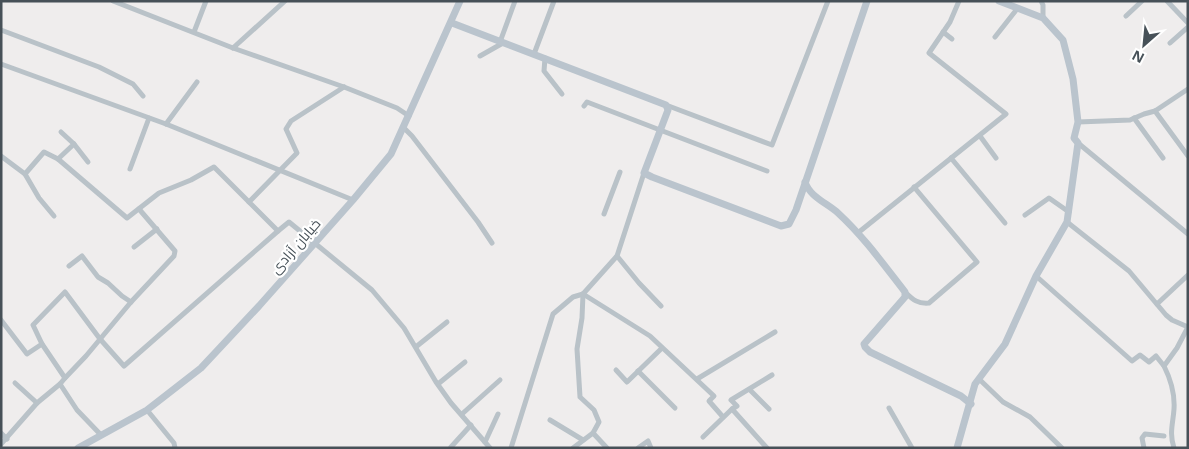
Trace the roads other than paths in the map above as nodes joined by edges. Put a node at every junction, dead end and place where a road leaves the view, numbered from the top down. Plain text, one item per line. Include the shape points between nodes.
1 (113, 1) edge
2 (206, 1) edge
3 (285, 1) edge
4 (460, 1) edge
5 (515, 1) edge
6 (554, 1) edge
7 (828, 1) edge
8 (866, 1) edge
9 (959, 1) edge
10 (999, 1) edge
11 (1142, 1) edge
12 (1166, 1) edge
13 (1044, 3) edge
14 (1018, 8) junction
15 (1126, 16) dead end
16 (1043, 18) junction
17 (452, 23) junction
18 (1188, 23) edge
19 (1188, 28) edge
20 (1, 30) edge
21 (194, 32) junction
22 (943, 32) junction
23 (995, 37) dead end
24 (952, 39) dead end
25 (501, 42) junction
26 (1170, 43) dead end
27 (233, 48) junction
28 (534, 54) junction
29 (480, 56) dead end
30 (545, 58) junction
31 (1, 64) edge
32 (197, 82) dead end
33 (344, 87) junction
34 (1188, 88) edge
35 (562, 94) dead end
36 (143, 96) dead end
37 (666, 105) junction
38 (584, 106) dead end
39 (1155, 111) junction
40 (408, 116) junction
41 (149, 118) junction
42 (1134, 118) junction
43 (1078, 122) junction
44 (166, 124) junction
45 (404, 128) junction
46 (660, 129) junction
47 (61, 132) dead end
48 (980, 136) junction
49 (1078, 143) junction
50 (74, 144) junction
51 (1, 156) edge
52 (1188, 156) edge
53 (951, 158) junction
54 (996, 158) dead end
55 (1163, 158) dead end
56 (58, 159) junction
57 (88, 162) dead end
58 (130, 169) dead end
59 (280, 170) junction
60 (767, 171) dead end
61 (620, 172) dead end
62 (644, 173) junction
63 (25, 174) junction
64 (805, 182) junction
65 (914, 187) junction
66 (809, 191) junction
67 (801, 195) junction
68 (353, 200) junction
69 (249, 202) junction
70 (140, 209) junction
71 (1070, 213) junction
72 (604, 214) dead end
73 (1025, 215) dead end
74 (54, 216) dead end
75 (1067, 222) junction
76 (1005, 223) dead end
77 (157, 229) junction
78 (278, 232) junction
79 (859, 232) junction
80 (1188, 234) edge
81 (315, 242) junction
82 (492, 243) dead end
83 (134, 247) dead end
84 (617, 256) junction
85 (69, 266) dead end
86 (1188, 275) edge
87 (1036, 276) junction
88 (905, 292) junction
89 (583, 294) junction
90 (131, 302) junction
91 (1157, 304) junction
92 (661, 306) dead end
93 (1, 320) edge
94 (448, 322) dead end
95 (1188, 327) edge
96 (775, 332) dead end
97 (100, 339) junction
98 (42, 344) junction
99 (417, 346) junction
100 (662, 348) junction
101 (465, 362) dead end
102 (1164, 366) junction
103 (616, 370) dead end
104 (638, 372) junction
105 (772, 375) dead end
106 (65, 378) junction
107 (697, 379) junction
108 (979, 379) junction
109 (500, 380) dead end
110 (15, 383) dead end
111 (60, 384) junction
112 (438, 384) junction
113 (750, 390) junction
114 (974, 390) junction
115 (961, 396) junction
116 (37, 403) junction
117 (971, 404) junction
118 (675, 408) dead end
119 (889, 408) dead end
120 (732, 409) junction
121 (769, 409) dead end
122 (147, 410) junction
123 (462, 414) junction
124 (498, 414) dead end
125 (723, 417) junction
126 (550, 420) dead end
127 (471, 425) junction
128 (1, 433) edge
129 (594, 433) junction
130 (101, 435) junction
131 (1164, 436) dead end
132 (703, 437) dead end
133 (7, 439) junction
134 (582, 440) junction
135 (485, 442) junction
136 (1, 444) edge
137 (78, 448) edge
138 (174, 448) edge
139 (451, 448) edge
140 (490, 448) edge
141 (511, 448) edge
142 (573, 448) edge
143 (607, 448) edge
144 (638, 448) edge
145 (652, 448) edge
146 (767, 448) edge
147 (912, 448) edge
148 (956, 448) edge
149 (1062, 448) edge
150 (1144, 448) edge
151 (1174, 448) edge

1 - 21 street
2 - 21 street
3 - 27 street
4 - 17 street, خیابان آزادی
5 - 25 street
6 - 28 street
7 - 37 street via 772,145
8 - 64 street
9 - 22 street
10 - 14 street
11 - 15 street
12 - 18 street
13 - 16 street
14 - 16 street
14 - 23 street
16 - 43 street via 1058,33 1066,48
17 - 25 street
17 - 40 street, خیابان آزادی
19 - 26 street
20 - 36 street via 99,67 132,84
21 - 27 street
22 - 24 street
22 - 48 street via 929,53 1006,114
25 - 28 street
25 - 29 street
27 - 33 street
28 - 30 street
30 - 35 street via 544,71
30 - 37 street
31 - 41 street
32 - 44 street
33 - 40 street via 397,108
33 - 59 street via 291,121 286,129 298,153
34 - 39 street
37 - 46 street via 668,110
38 - 46 street via 587,102
39 - 42 street
39 - 52 street
40 - 45 street, خیابان آزادی
41 - 44 street
41 - 58 street
42 - 43 street via 1123,122
42 - 55 street
43 - 49 street via 1074,138
44 - 59 street
45 - 68 street, خیابان آزادی via 391,154
45 - 82 street
46 - 60 street
46 - 62 street
47 - 50 street
48 - 53 street
48 - 54 street
49 - 71 street
49 - 80 street
50 - 56 street
50 - 57 street
51 - 63 street
53 - 65 street
53 - 76 street
56 - 63 street via 44,152
56 - 70 street via 127,218
59 - 68 street
59 - 69 street
61 - 72 street
62 - 67 street via 781,226 789,224
62 - 84 street
63 - 74 street
64 - 66 street
64 - 67 street
65 - 79 street
65 - 88 street via 977,262 929,303 921,304
66 - 67 street
66 - 79 street
68 - 81 street, خیابان آزادی
69 - 70 street via 214,167 159,193
69 - 78 street
70 - 77 street
71 - 73 street via 1049,198
71 - 75 street
75 - 87 street
75 - 91 street via 1129,271
77 - 83 street
77 - 90 street via 175,251 174,256
78 - 81 street via 289,222
78 - 97 street via 124,366
79 - 88 street
81 - 99 street via 372,290
81 - 122 street, خیابان آزادی via 201,368
84 - 89 street
84 - 92 street
85 - 90 street via 82,256 98,277
86 - 91 street
87 - 102 street via 1132,361 1140,355 1149,362 1156,356
87 - 108 street via 1005,344
88 - 115 street via 905,297 864,344 865,347
89 - 100 street via 650,336
89 - 129 street via 577,348 578,382 580,397 594,410 599,422
89 - 141 street via 572,296 553,314
90 - 97 street
91 - 95 street via 1172,320
93 - 98 street via 27,354
94 - 99 street
95 - 102 street
96 - 107 street
97 - 98 street via 65,292 32,325
97 - 106 street
98 - 106 street
99 - 112 street
100 - 104 street
100 - 107 street
101 - 112 street
102 - 151 street via 1173,390 1170,431
103 - 104 street via 627,382
104 - 118 street
105 - 113 street
106 - 111 street
107 - 125 street via 714,396 709,401
108 - 114 street
108 - 149 street via 1003,402 1030,417
109 - 123 street
110 - 116 street
111 - 116 street
111 - 130 street via 77,410
112 - 123 street
113 - 120 street via 731,400 737,406
113 - 121 street
114 - 115 street
114 - 117 street
115 - 117 street
116 - 133 street
117 - 148 street
119 - 147 street
120 - 125 street
120 - 146 street
122 - 130 street, خیابان آزادی
122 - 138 street via 174,443
123 - 127 street
124 - 135 street
125 - 132 street
126 - 134 street
127 - 135 street
127 - 139 street
128 - 133 street
129 - 134 street
129 - 143 street
130 - 137 street, خیابان آزادی
131 - 150 street via 1145,434 1142,438
133 - 136 street
134 - 142 street
135 - 140 street
144 - 145 street via 648,442

